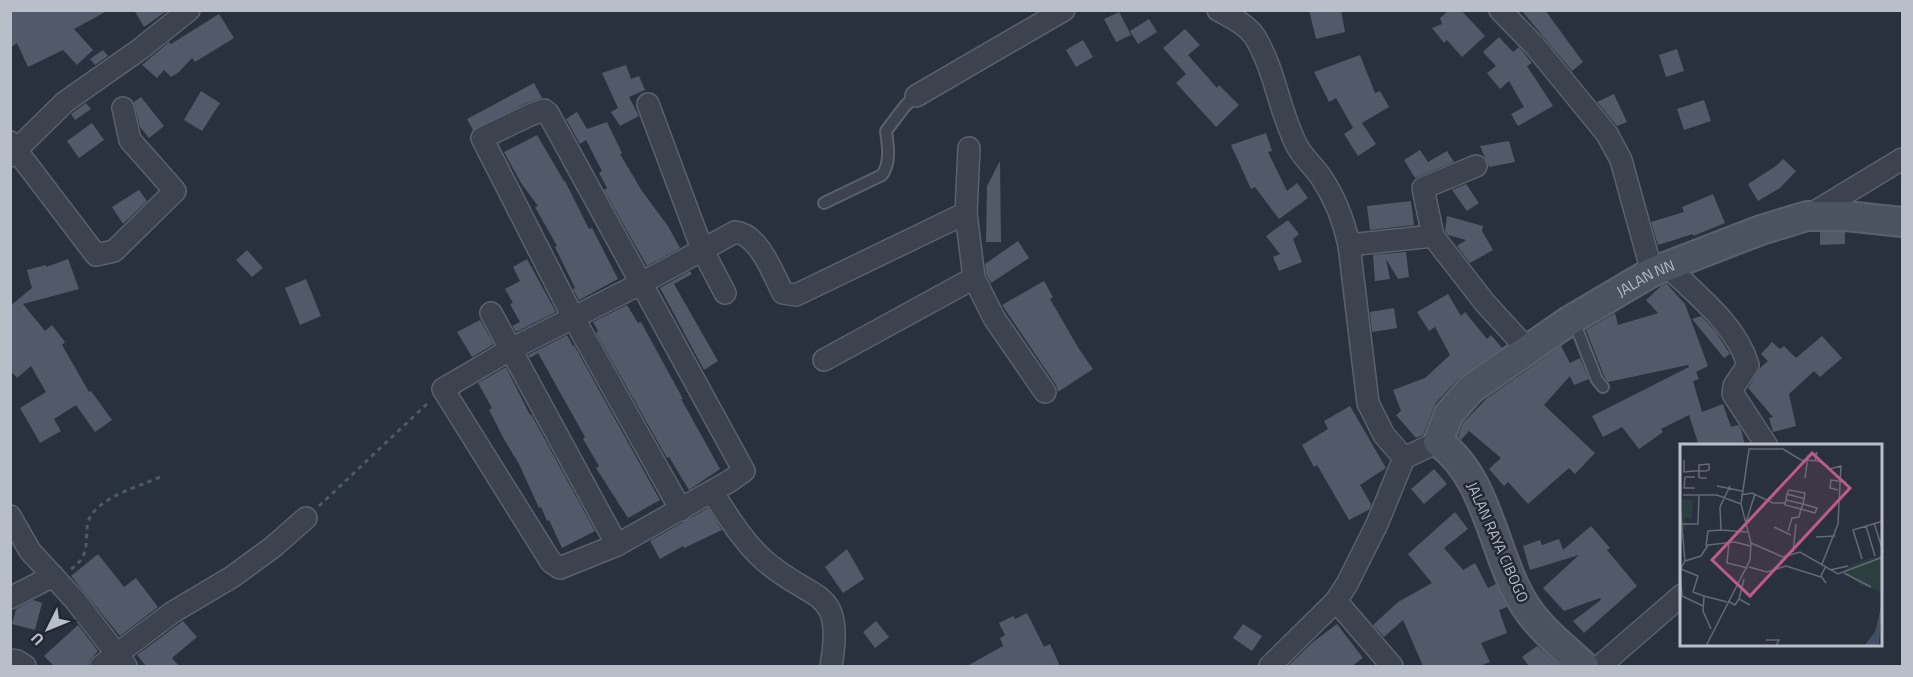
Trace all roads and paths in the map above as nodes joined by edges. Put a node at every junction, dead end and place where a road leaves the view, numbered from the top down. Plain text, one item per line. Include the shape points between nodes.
1 (189, 10) edge
2 (1064, 10) edge
3 (1218, 10) edge
4 (1500, 10) edge
5 (916, 96) joint
6 (648, 104) dead end
7 (123, 108) dead end
8 (969, 148) dead end
9 (12, 150) edge
10 (1902, 159) edge
11 (1476, 166) dead end
12 (824, 203) dead end
13 (966, 213) junction
14 (1808, 216) junction
15 (1902, 222) edge
16 (1433, 236) junction
17 (1349, 245) junction
18 (702, 249) junction
19 (1660, 269) junction
20 (974, 278) junction
21 (640, 284) junction
22 (724, 293) dead end
23 (491, 313) dead end
24 (573, 317) junction
25 (1573, 318) junction
26 (511, 349) junction
27 (1528, 350) junction
28 (824, 360) dead end
29 (1603, 387) dead end
30 (443, 389) junction
31 (1045, 392) dead end
32 (1438, 442) junction
33 (1766, 444) edge
34 (1404, 458) junction
35 (163, 477) dead end
36 (712, 492) junction
37 (681, 510) junction
38 (10, 516) edge
39 (306, 518) joint
40 (617, 545) junction
41 (53, 576) junction
42 (1680, 597) edge
43 (10, 598) edge
44 (1336, 601) junction
45 (10, 660) edge
46 (114, 662) edge
47 (25, 666) edge
48 (831, 666) edge
49 (1270, 666) edge
50 (1392, 666) edge
51 (1584, 666) edge
52 (1600, 666) edge

1 - 9 street via 65,102
2 - 5 street
3 - 17 street via 1247,27 1254,37 1270,69 1288,128 1344,221
4 - 19 street via 1607,134 1621,160
5 - 12 lane via 886,131 888,153 882,175
6 - 18 street
7 - 9 street via 130,140 175,191 114,251 96,255
8 - 13 street
10 - 14 street
11 - 16 street via 1423,188
13 - 18 street via 796,296 783,293 758,247 743,234 735,232
13 - 20 street
14 - 15 street, JALAN NN
14 - 19 street, JALAN NN
16 - 17 street
16 - 27 street
17 - 34 street via 1368,403 1384,435
18 - 21 street
18 - 22 street
19 - 25 street, JALAN NN
19 - 33 street via 1727,326 1748,366 1733,394
20 - 28 street
20 - 31 street via 994,318
21 - 24 street
21 - 24 street via 546,111 484,136 482,140
21 - 36 street via 744,471
23 - 26 street
24 - 26 street
24 - 37 street
25 - 27 street, JALAN NN
25 - 29 lane
26 - 30 street
26 - 40 street
27 - 32 street, JALAN NN via 1471,389 1449,414
30 - 39 path
30 - 40 street via 555,566 560,568
32 - 34 street
32 - 51 street, JALAN RAYA CIBOGO via 1475,484 1504,564 1525,606
34 - 44 street via 1377,524
35 - 41 path via 117,495 93,512 82,558 69,571
36 - 37 street
36 - 48 street via 746,543 828,606 834,622
37 - 40 street
38 - 41 street via 30,551
39 - 46 street via 232,577 173,612
41 - 43 street
41 - 46 street via 75,600
42 - 52 street
44 - 49 street
44 - 50 street
45 - 47 street

